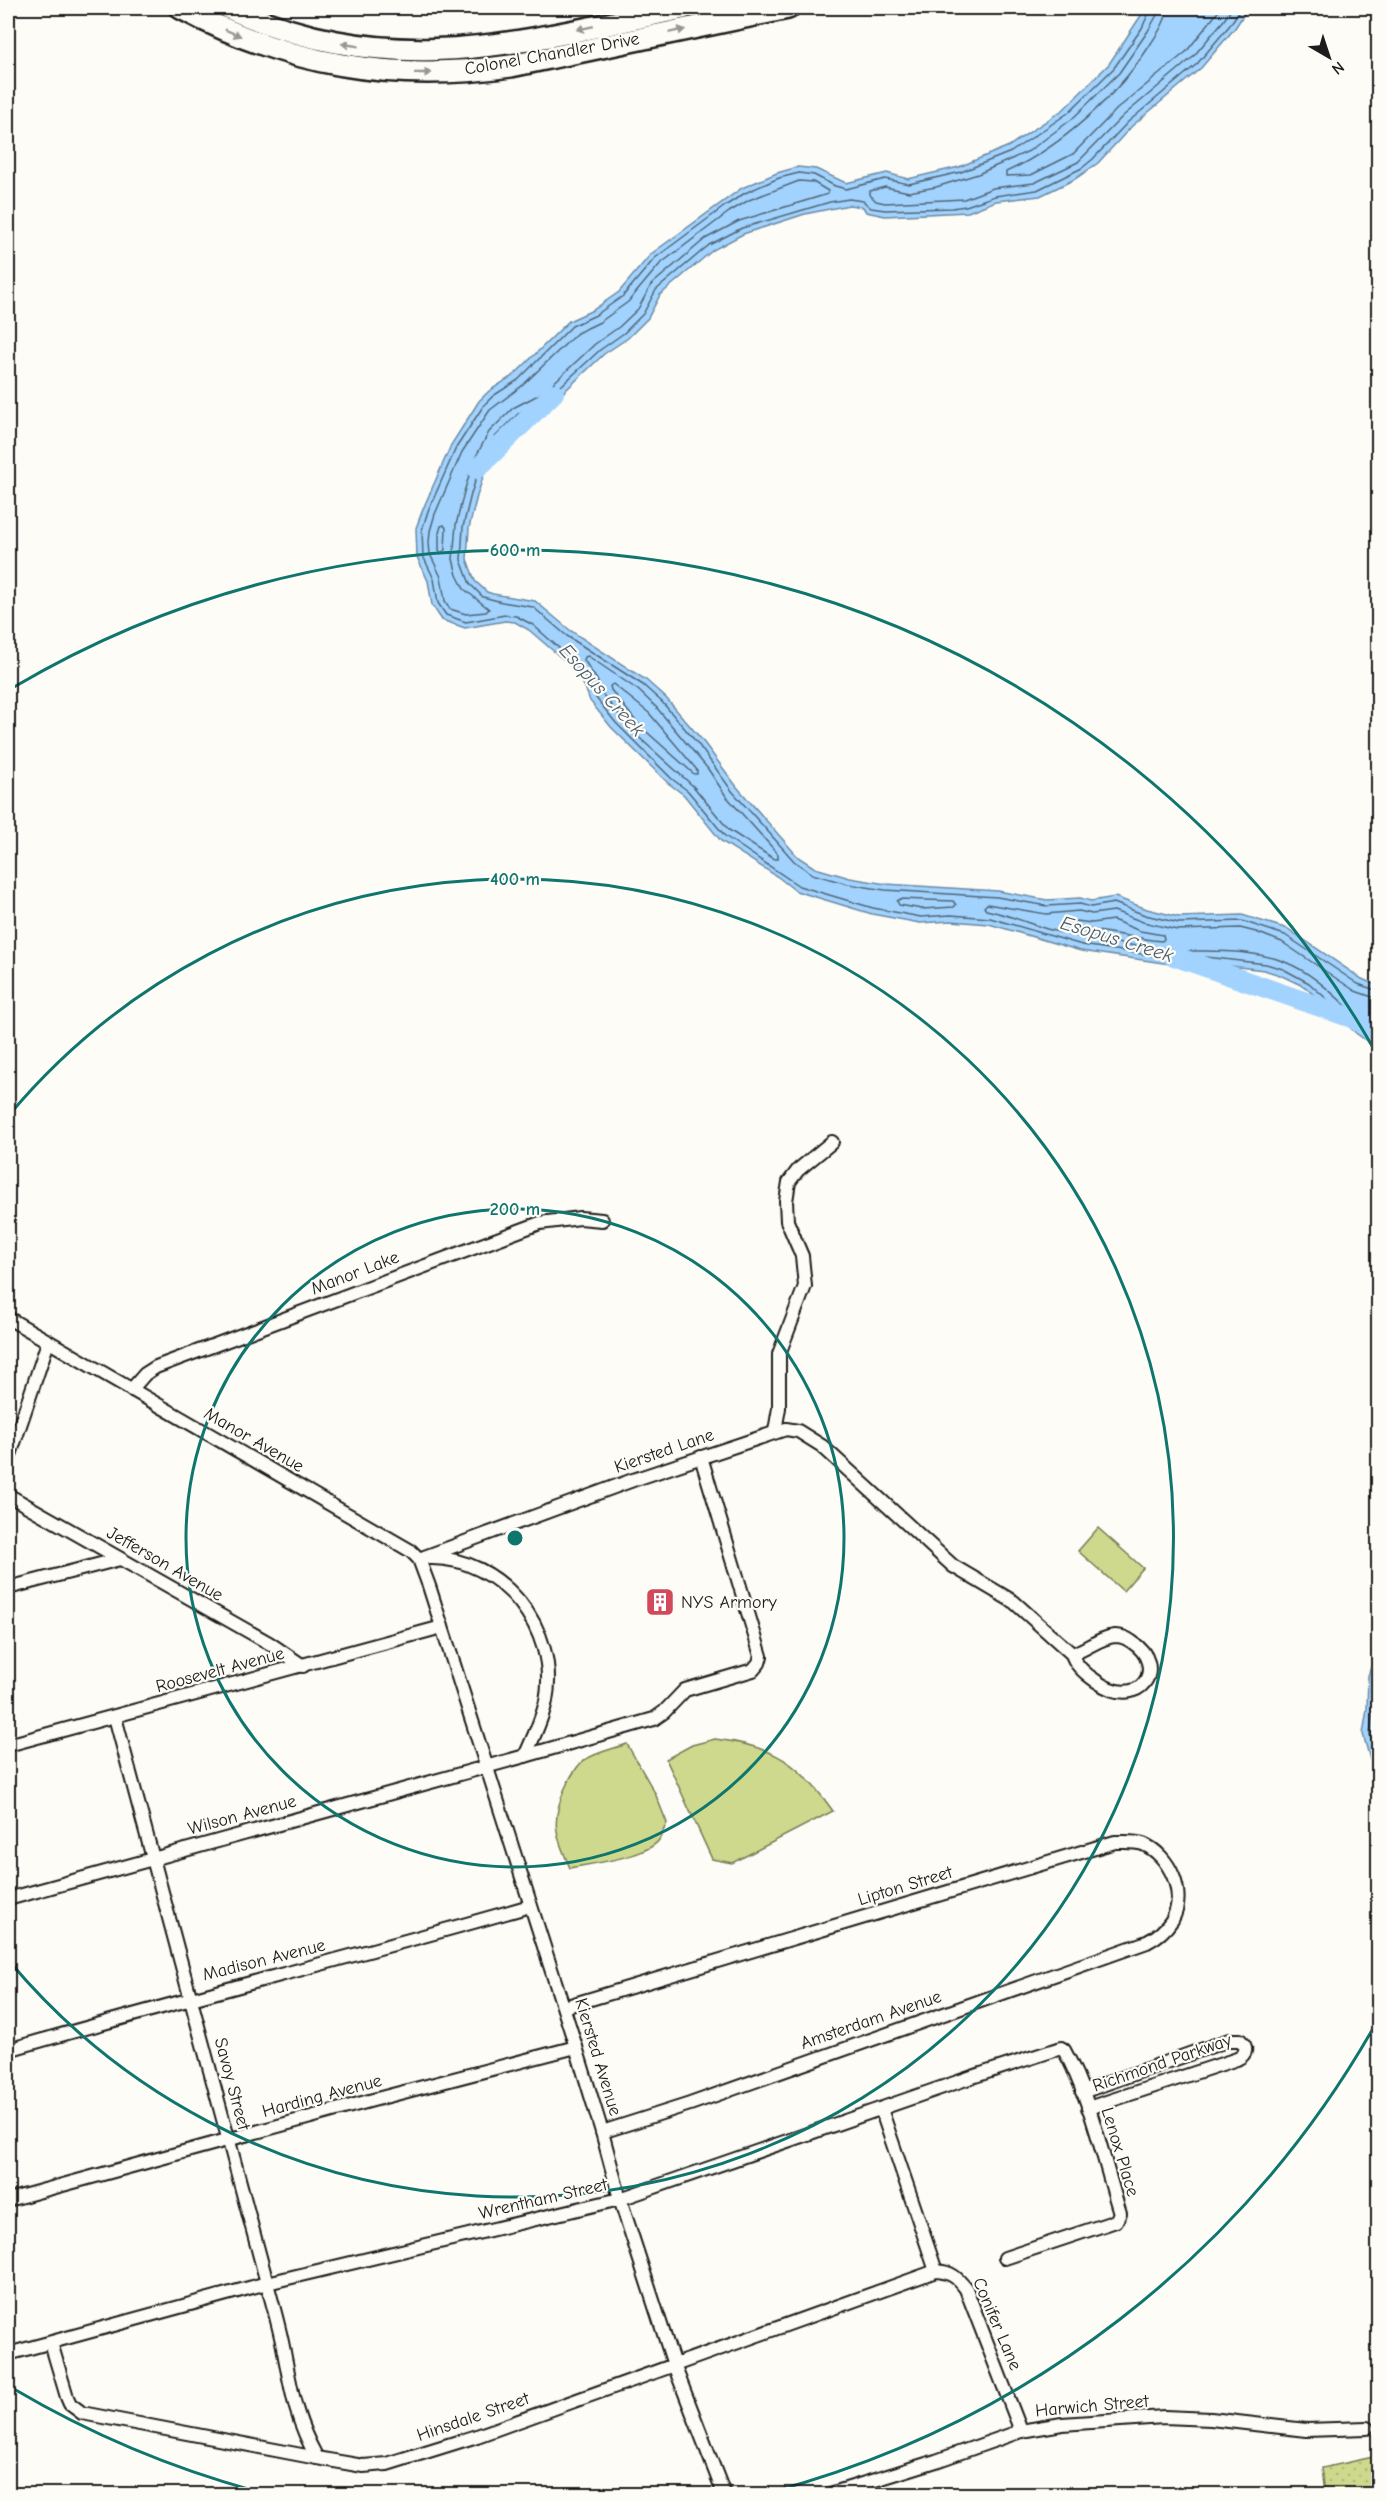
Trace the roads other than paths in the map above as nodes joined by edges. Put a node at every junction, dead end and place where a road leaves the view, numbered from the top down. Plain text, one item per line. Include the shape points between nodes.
1 (181, 8) edge
2 (229, 8) edge
3 (683, 8) edge
4 (788, 8) edge
5 (832, 1142) dead end
6 (602, 1220) dead end
7 (8, 1318) edge
8 (48, 1342) junction
9 (131, 1390) junction
10 (775, 1431) junction
11 (701, 1456) junction
12 (8, 1461) edge
13 (8, 1495) edge
14 (120, 1559) junction
15 (418, 1559) junction
16 (8, 1588) edge
17 (442, 1628) junction
18 (1072, 1654) junction
19 (303, 1666) junction
20 (116, 1717) junction
21 (8, 1745) edge
22 (525, 1756) junction
23 (487, 1768) junction
24 (152, 1858) junction
25 (8, 1899) edge
26 (530, 1906) junction
27 (1151, 1940) joint
28 (190, 1998) junction
29 (564, 2007) junction
30 (576, 2048) junction
31 (8, 2049) edge
32 (1071, 2061) joint
33 (1082, 2092) junction
34 (1088, 2108) junction
35 (881, 2109) junction
36 (602, 2132) junction
37 (228, 2140) junction
38 (620, 2199) junction
39 (8, 2200) edge
40 (1005, 2259) dead end
41 (936, 2271) junction
42 (267, 2283) junction
43 (51, 2343) junction
44 (8, 2354) edge
45 (674, 2365) junction
46 (1367, 2428) dead end
47 (1021, 2431) junction
48 (317, 2458) junction
49 (724, 2494) edge
50 (830, 2494) edge

1 -> 4 highway, Colonel Chandler Drive via 237,35 295,55 358,68 425,73 511,66
3 -> 2 highway, Colonel Chandler Drive via 508,44 425,51 361,47 321,39 273,26
5 - 10 street via 789,1182 787,1221 802,1256 805,1286 779,1354
6 - 9 street, Manor Lake via 580,1218 540,1223 156,1367
7 - 8 street, Manor Avenue
8 - 9 street, Manor Avenue
8 - 12 street
9 - 15 street, Manor Avenue via 411,1551
10 - 11 street, Kiersted Lane
10 - 18 street, Kiersted Lane via 798,1431 822,1446 953,1566 1014,1602
11 - 15 street, Kiersted Lane
11 - 22 street, Wilson Avenue via 761,1656 759,1663 753,1670 685,1690 654,1719
13 - 14 street, Jefferson Avenue
14 - 16 street
14 - 19 street, Jefferson Avenue
15 - 17 street
15 - 22 street via 444,1558 482,1571 512,1592 528,1612 540,1635 548,1681 538,1727
17 - 19 street, Roosevelt Avenue
17 - 23 street, Kiersted Avenue
18 - 18 street via 1107,1637 1121,1637 1141,1649 1149,1661 1149,1670 1138,1689 1113,1692 1087,1674
19 - 20 street, Roosevelt Avenue
20 - 21 street, Roosevelt Avenue
20 - 24 street, Savoy Street
22 - 23 street, Wilson Avenue
23 - 24 street, Wilson Avenue
23 - 26 street, Kiersted Avenue
24 - 25 street, Wilson Avenue
24 - 28 street, Savoy Street
26 - 28 street, Madison Avenue
26 - 29 street, Kiersted Avenue
27 - 29 street, Lipton Street via 1172,1920 1176,1908 1176,1884 1171,1870 1144,1844 1115,1842
27 - 36 street, Amsterdam Avenue
28 - 31 street, Madison Avenue
28 - 37 street, Savoy Street
29 - 30 street, Kiersted Avenue
30 - 36 street, Kiersted Avenue
30 - 37 street, Harding Avenue
32 - 33 street, Lenox Place
32 - 35 street, Wrentham Street via 1061,2048
33 - 34 street, Lenox Place
33 - 34 street, Richmond Parkway via 1229,2040 1240,2040 1245,2046 1243,2056 1237,2059
34 - 40 street, Lenox Place via 1120,2213 1117,2219
35 - 38 street, Wrentham Street
35 - 41 street
36 - 38 street, Kiersted Avenue
37 - 39 street, Harding Avenue
37 - 42 street, Savoy Street
38 - 42 street, Wrentham Street
38 - 45 street, Kiersted Avenue
41 - 45 street, Hinsdale Street
41 - 47 street, Conifer Lane via 949,2272 966,2289
42 - 43 street, Wrentham Street
42 - 48 street, Savoy Street via 296,2414
43 - 44 street, Wrentham Street
43 - 48 street, Hinsdale Street via 70,2404 82,2413
45 - 48 street, Hinsdale Street via 387,2464 363,2466
45 - 49 street, Kiersted Avenue
46 - 47 street, Harwich Street via 1306,2430 1164,2417
47 - 50 street, Harwich Street

